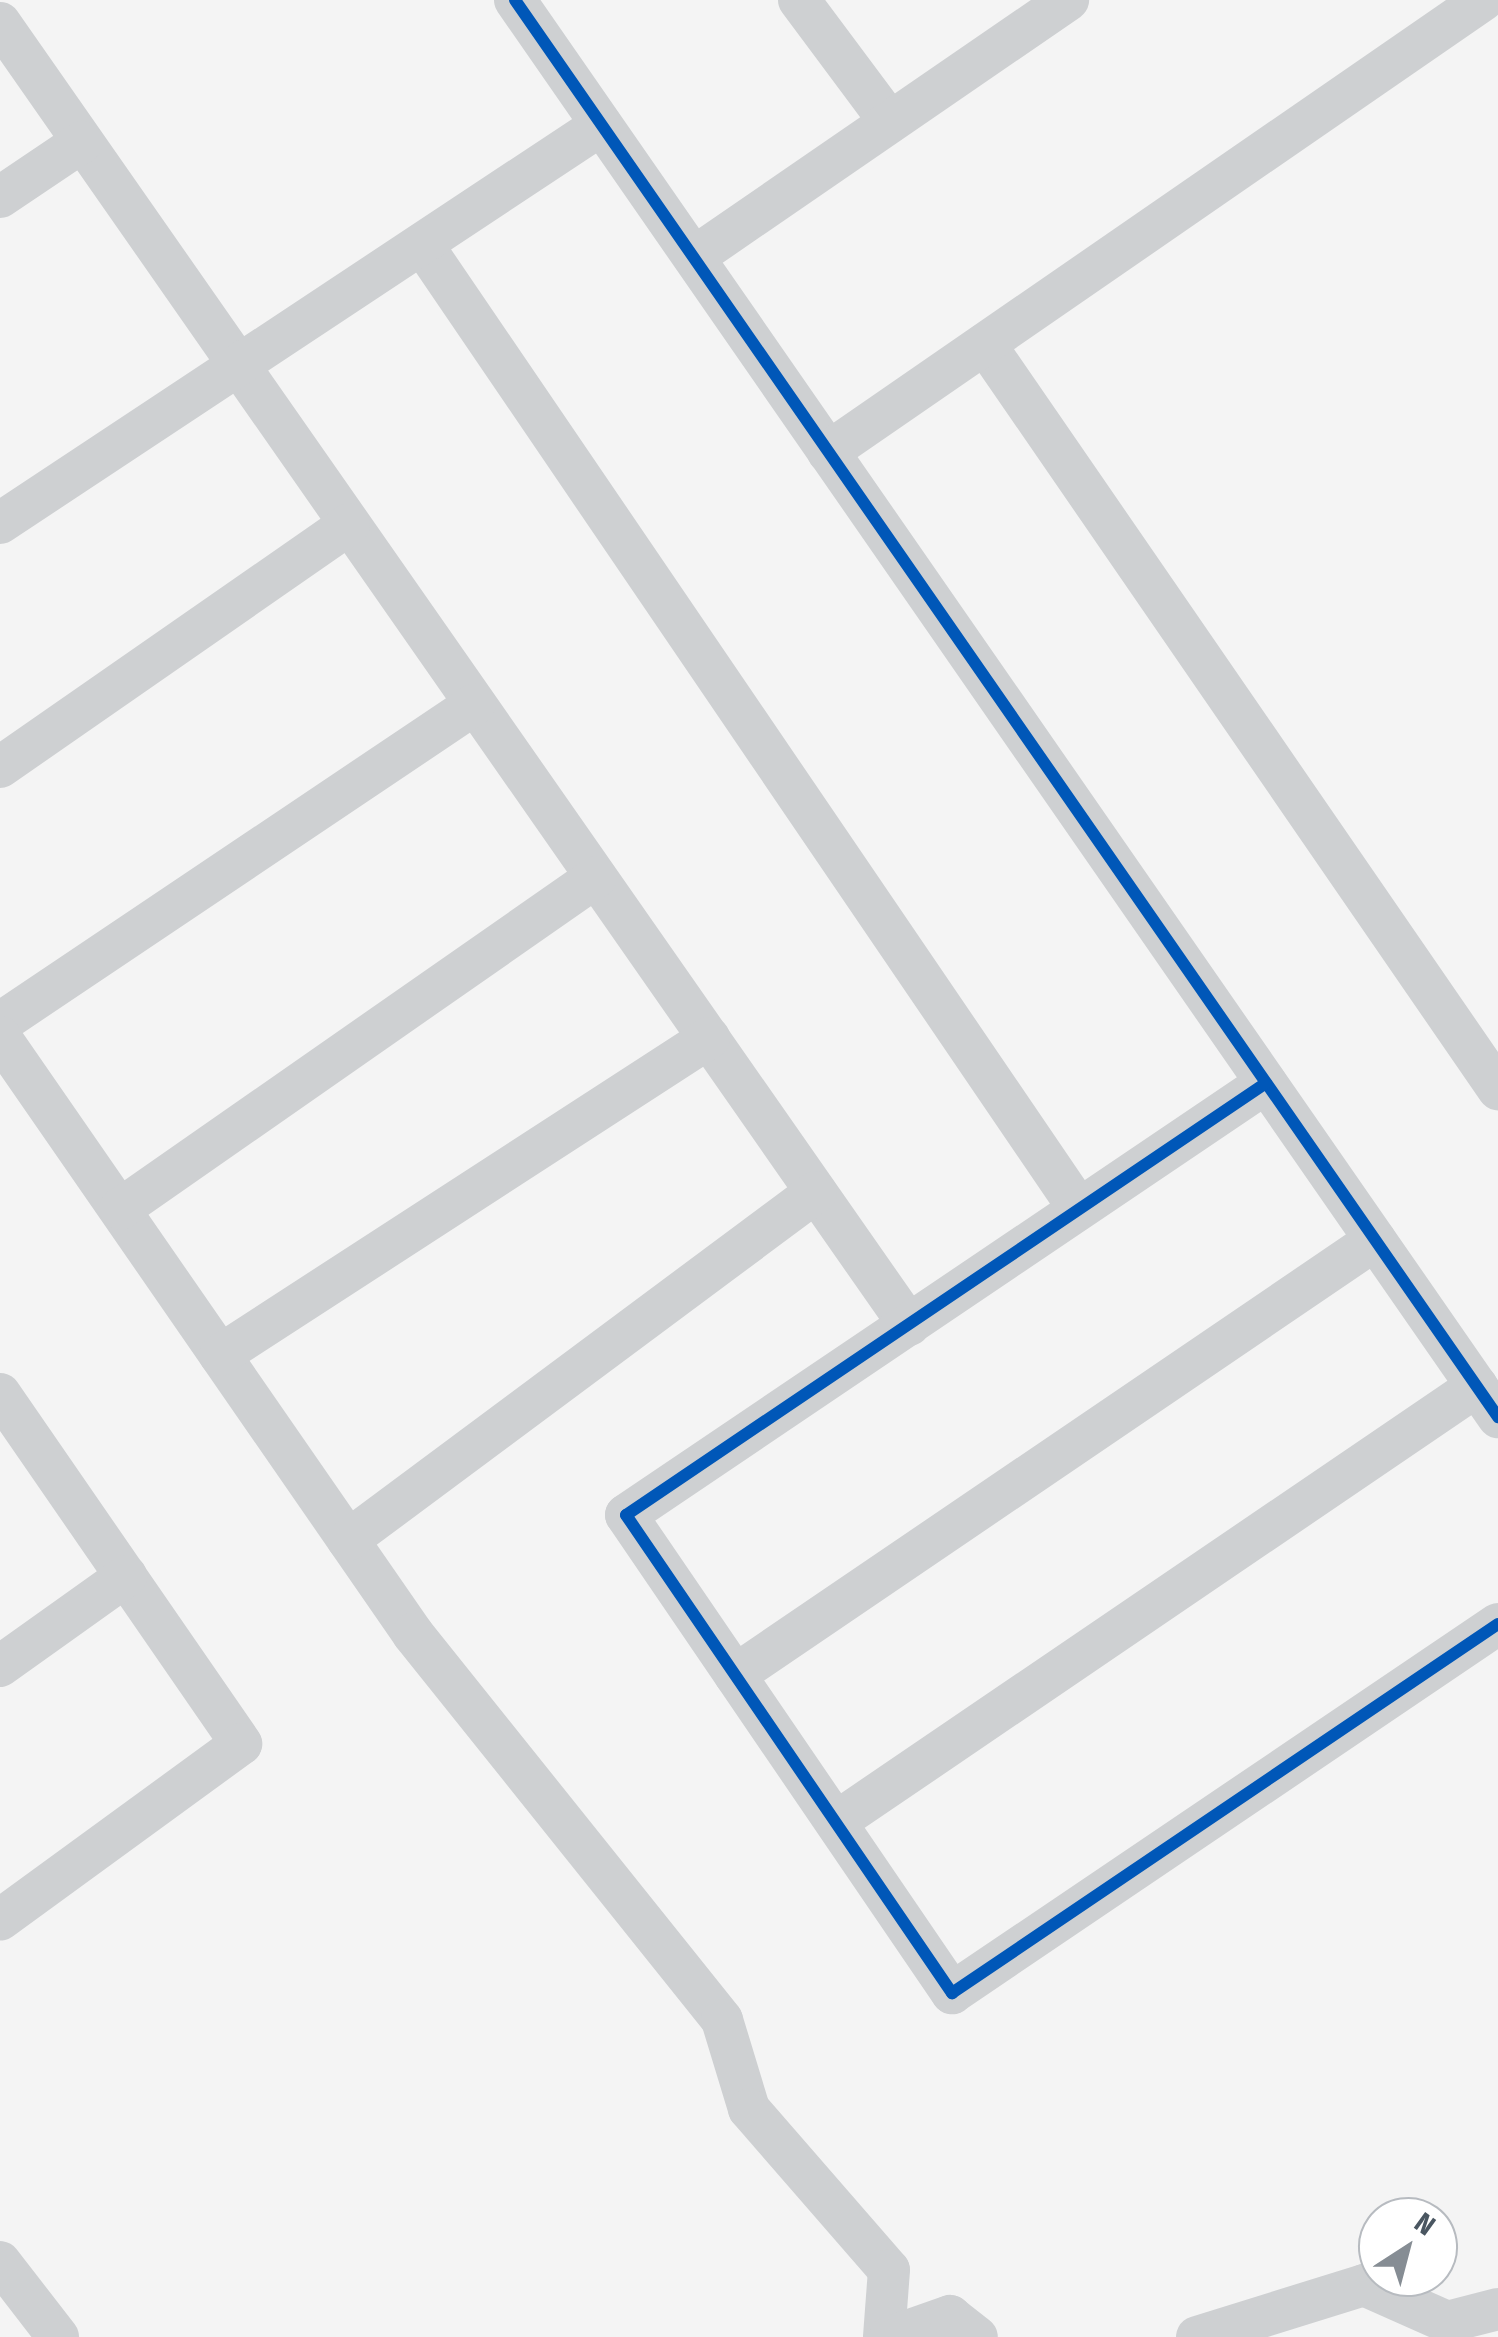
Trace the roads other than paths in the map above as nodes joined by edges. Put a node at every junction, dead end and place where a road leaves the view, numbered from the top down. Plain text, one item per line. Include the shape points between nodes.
1 (515, 0) edge
2 (799, 0) edge
3 (1483, 0) edge
4 (1048, 5) edge
5 (0, 23) edge
6 (890, 122) junction
7 (602, 125) junction
8 (82, 142) junction
9 (0, 198) edge
10 (422, 244) junction
11 (694, 257) junction
12 (984, 344) junction
13 (828, 452) junction
14 (0, 524) edge
15 (349, 524) junction
16 (475, 704) junction
17 (0, 768) edge
18 (596, 878) junction
19 (0, 1023) edge
20 (0, 1036) edge
21 (709, 1038) junction
22 (1266, 1083) junction
23 (1498, 1089) edge
24 (816, 1192) junction
25 (120, 1208) junction
26 (1079, 1209) junction
27 (1375, 1240) junction
28 (909, 1324) junction
29 (220, 1355) junction
30 (0, 1394) edge
31 (1487, 1402) edge
32 (15, 1447) edge
33 (348, 1540) junction
34 (126, 1576) junction
35 (1498, 1624) edge
36 (0, 1666) edge
37 (735, 1675) junction
38 (836, 1822) junction
39 (0, 1920) edge
40 (0, 2262) edge
41 (1498, 2309) edge
42 (58, 2337) edge
43 (887, 2337) edge
44 (976, 2337) edge
45 (1197, 2337) edge

1 - 7 street
2 - 6 street
3 - 12 street
4 - 6 street
5 - 8 street
6 - 11 street
7 - 10 street
7 - 11 street
8 - 9 street
8 - 15 street
10 - 14 street
10 - 26 street
11 - 13 street
12 - 13 street
12 - 23 street
13 - 22 street
15 - 16 street
15 - 17 street
16 - 18 street
16 - 19 street
18 - 21 street
18 - 25 street
20 - 25 street
21 - 24 street
21 - 29 street
22 - 26 street
22 - 27 street
24 - 28 street
24 - 33 street
25 - 29 street
26 - 28 street
27 - 31 street
27 - 37 street
28 - 37 street via 626,1515
29 - 33 street
30 - 32 street
31 - 38 street
32 - 34 street
33 - 43 street via 413,1634 722,2020 749,2108 889,2270
34 - 36 street
34 - 39 street via 241,1744
35 - 38 street via 952,1992
37 - 38 street
40 - 42 street
41 - 45 street via 1447,2322 1364,2285
43 - 44 street via 950,2316

